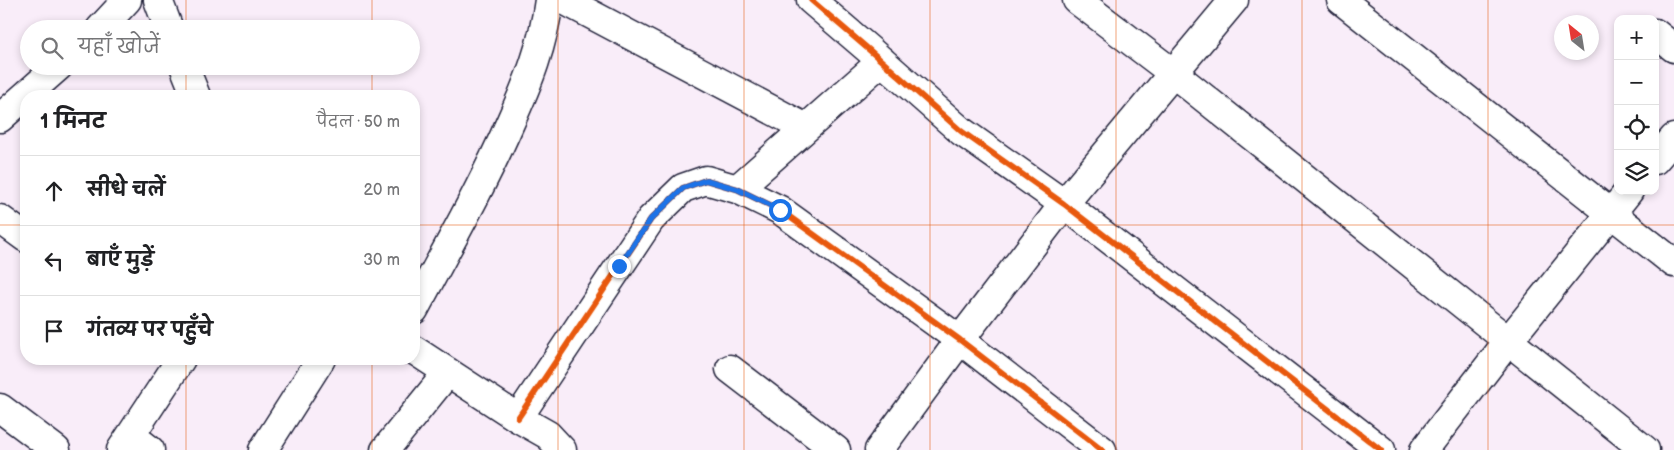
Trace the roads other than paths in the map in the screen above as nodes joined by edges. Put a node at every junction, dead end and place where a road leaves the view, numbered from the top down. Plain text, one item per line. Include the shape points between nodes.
1 (127, 0) edge
2 (158, 0) edge
3 (549, 0) edge
4 (564, 0) edge
5 (810, 0) edge
6 (1077, 0) edge
7 (1234, 0) edge
8 (1341, 0) edge
9 (108, 20) edge
10 (166, 20) edge
11 (1659, 37) edge
12 (1674, 48) edge
13 (882, 61) junction
14 (1173, 73) junction
15 (49, 75) edge
16 (188, 75) edge
17 (32, 90) edge
18 (194, 90) edge
19 (20, 100) edge
20 (0, 118) edge
21 (806, 128) junction
22 (1674, 138) edge
23 (1659, 155) edge
24 (737, 189) junction
25 (1626, 195) edge
26 (1064, 204) junction
27 (1610, 213) junction
28 (0, 219) edge
29 (20, 234) edge
30 (1674, 263) edge
31 (420, 299) edge
32 (960, 340) junction
33 (1509, 340) junction
34 (420, 354) edge
35 (178, 365) edge
36 (317, 365) edge
37 (730, 369) dead end
38 (448, 372) junction
39 (0, 408) edge
40 (518, 418) junction
41 (134, 445) edge
42 (56, 450) edge
43 (263, 450) edge
44 (385, 450) edge
45 (562, 450) edge
46 (836, 450) edge
47 (879, 450) edge
48 (1102, 450) edge
49 (1382, 450) edge
50 (1424, 450) edge
51 (1645, 450) edge

1 - 9 street
2 - 10 street
3 - 31 street via 536,62 520,102 491,167
4 - 21 street
5 - 13 street
6 - 14 street
7 - 14 street
8 - 27 street
11 - 12 street
13 - 21 street
13 - 26 street via 961,131
14 - 26 street
14 - 33 street
15 - 17 street
16 - 18 street
19 - 20 street
21 - 24 street
22 - 23 street
24 - 32 street via 780,210
24 - 40 street via 706,180 683,188 651,219
25 - 27 street
26 - 32 street
26 - 49 street
27 - 30 street
27 - 33 street
28 - 29 street
32 - 47 street
32 - 48 street
33 - 50 street
33 - 51 street
34 - 38 street
35 - 41 street
36 - 43 street
37 - 46 street
38 - 40 street
38 - 44 street
39 - 42 street
40 - 45 street via 548,435

